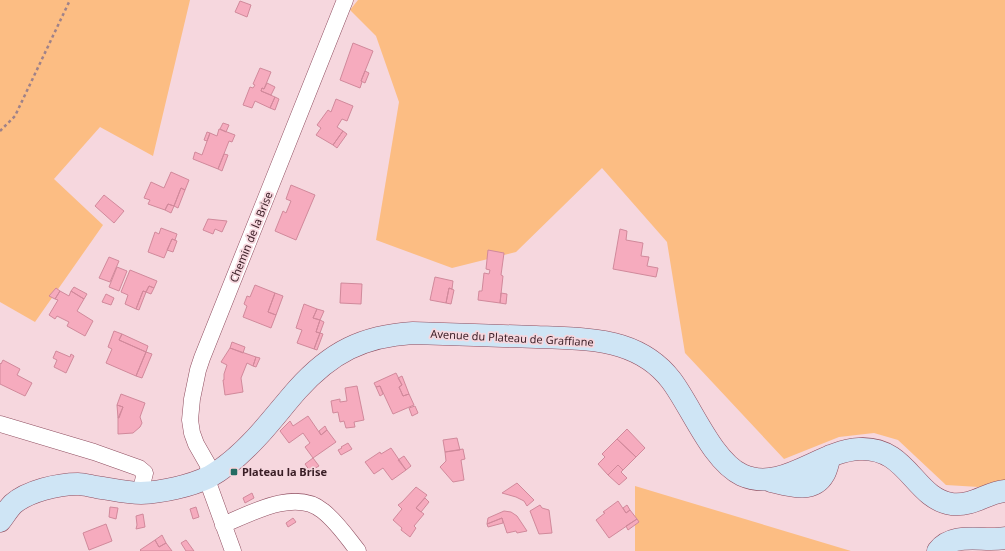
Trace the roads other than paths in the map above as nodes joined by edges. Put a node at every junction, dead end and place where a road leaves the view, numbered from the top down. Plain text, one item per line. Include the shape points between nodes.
1 (345, 0) edge
2 (0, 424) edge
3 (208, 477) junction
4 (1005, 491) edge
5 (140, 493) junction
6 (0, 522) edge
7 (224, 525) junction
8 (1005, 538) edge
9 (233, 551) edge
10 (358, 551) edge
11 (938, 551) edge

1 - 3 street, Chemin de la Brise via 198,370 190,420 196,444 208,465
2 - 5 street via 139,468 145,473
3 - 4 street, Avenue du Plateau de Graffiane via 240,454 297,390 325,363 367,340 413,333 585,340 608,342 638,352 660,368 671,380 714,448 728,465 755,479 768,480 797,471 830,456 858,449 881,451 891,456 928,492 952,504 967,504
3 - 5 street, Avenue du Plateau de Graffiane via 172,490
3 - 7 street, Chemin de la Brise
5 - 6 street, Avenue du Plateau de Graffiane via 79,484 49,488 35,491 13,504
7 - 9 street, Chemin de la Brise
7 - 10 street via 278,503 308,503 322,510 333,520
8 - 11 street via 953,540

